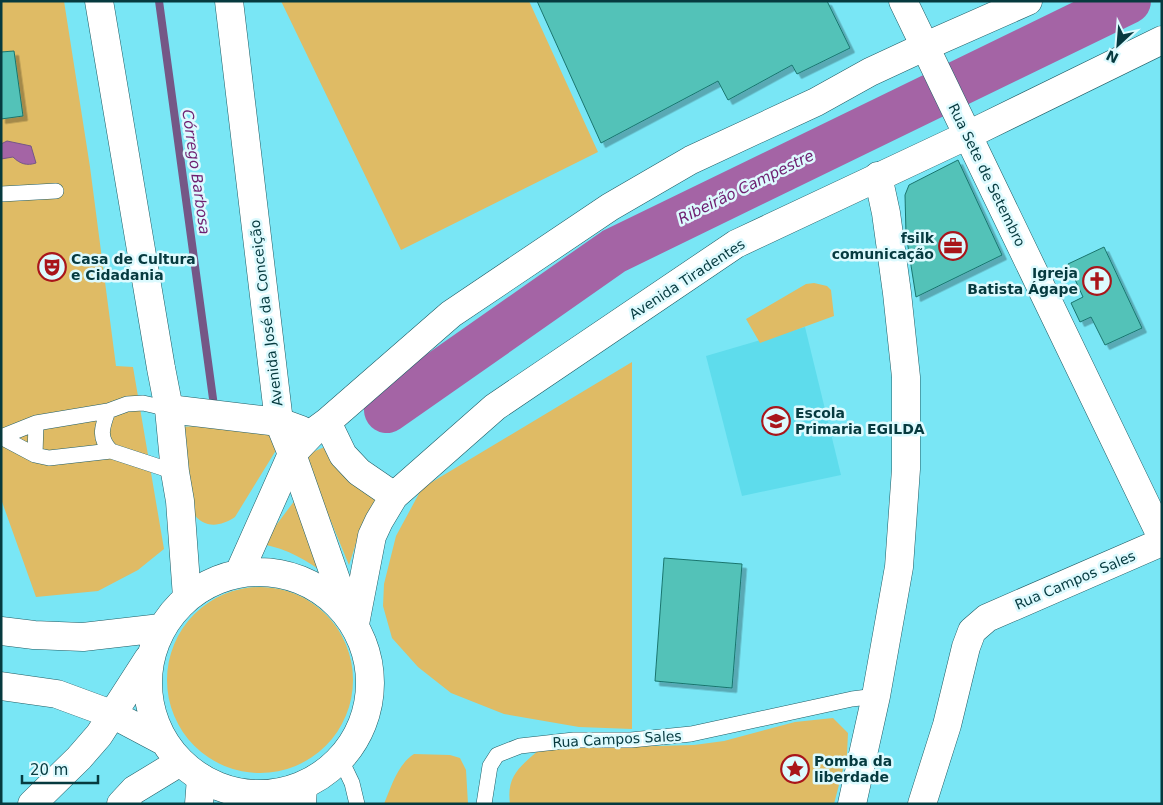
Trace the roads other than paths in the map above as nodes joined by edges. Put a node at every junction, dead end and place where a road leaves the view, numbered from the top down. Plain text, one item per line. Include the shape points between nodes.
1 (99, 1) edge
2 (229, 1) edge
3 (903, 1) edge
4 (1028, 1) edge
5 (1162, 40) edge
6 (930, 54) junction
7 (963, 125) junction
8 (878, 176) junction
9 (56, 192) dead end
10 (1, 194) edge
11 (169, 408) junction
12 (108, 411) junction
13 (279, 422) junction
14 (36, 423) junction
15 (320, 428) junction
16 (1, 437) edge
17 (111, 451) junction
18 (292, 454) junction
19 (35, 455) junction
20 (175, 472) junction
21 (394, 496) junction
22 (1162, 538) edge
23 (1162, 542) edge
24 (239, 573) junction
25 (187, 597) junction
26 (351, 619) junction
27 (161, 628) junction
28 (1, 632) edge
29 (150, 655) junction
30 (1, 686) edge
31 (876, 696) junction
32 (114, 715) junction
33 (341, 760) junction
34 (186, 771) edge
35 (303, 795) edge
36 (32, 804) edge
37 (121, 804) edge
38 (357, 804) edge
39 (484, 804) edge
40 (852, 804) edge
41 (922, 804) edge

1 - 11 main road
2 - 13 main road, Avenida José da Conceição
3 - 6 main road, Rua Sete de Setembro
4 - 6 main road
5 - 7 main road, Avenida Tiradentes
6 - 7 main road, Rua Sete de Setembro
6 - 15 main road via 870,72 816,102 691,160 610,207 450,314
7 - 8 main road, Avenida Tiradentes
7 - 22 main road, Rua Sete de Setembro
8 - 21 main road, Avenida Tiradentes via 736,244 495,407
8 - 31 main road via 896,284 906,377 906,469 898,567
9 - 10 lane
11 - 12 lane via 143,403 127,404
11 - 13 main road
11 - 20 main road
12 - 14 lane
12 - 17 lane via 102,435 104,445
13 - 15 main road
13 - 18 main road, Avenida José da Conceição
14 - 16 lane
14 - 19 lane
15 - 18 main road
15 - 21 main road via 359,472
16 - 19 lane
17 - 19 lane via 50,458
17 - 20 lane
18 - 24 main road
18 - 26 main road, Avenida José da Conceição
20 - 25 main road
21 - 26 main road, Avenida Tiradentes via 372,536
23 - 41 main road, Rua Campos Sales via 987,618 972,631
24 - 25 main road via 212,582
24 - 26 main road via 270,572 299,578 326,593
25 - 27 main road
26 - 33 main road, Avenida José da Conceição via 367,651 372,680 368,710 358,737
27 - 28 main road via 83,637
27 - 29 main road
29 - 32 main road
29 - 34 main road via 147,684 152,714
30 - 32 main road, Avenida José da Conceição via 57,694
31 - 39 lane, Rua Campos Sales via 691,734 520,746 497,755 490,766
31 - 40 main road
32 - 34 main road, Avenida José da Conceição
32 - 36 main road via 79,758
33 - 35 main road, Avenida José da Conceição
33 - 38 lane
34 - 35 main road, Avenida José da Conceição via 225,789 251,795
34 - 37 main road via 134,790

